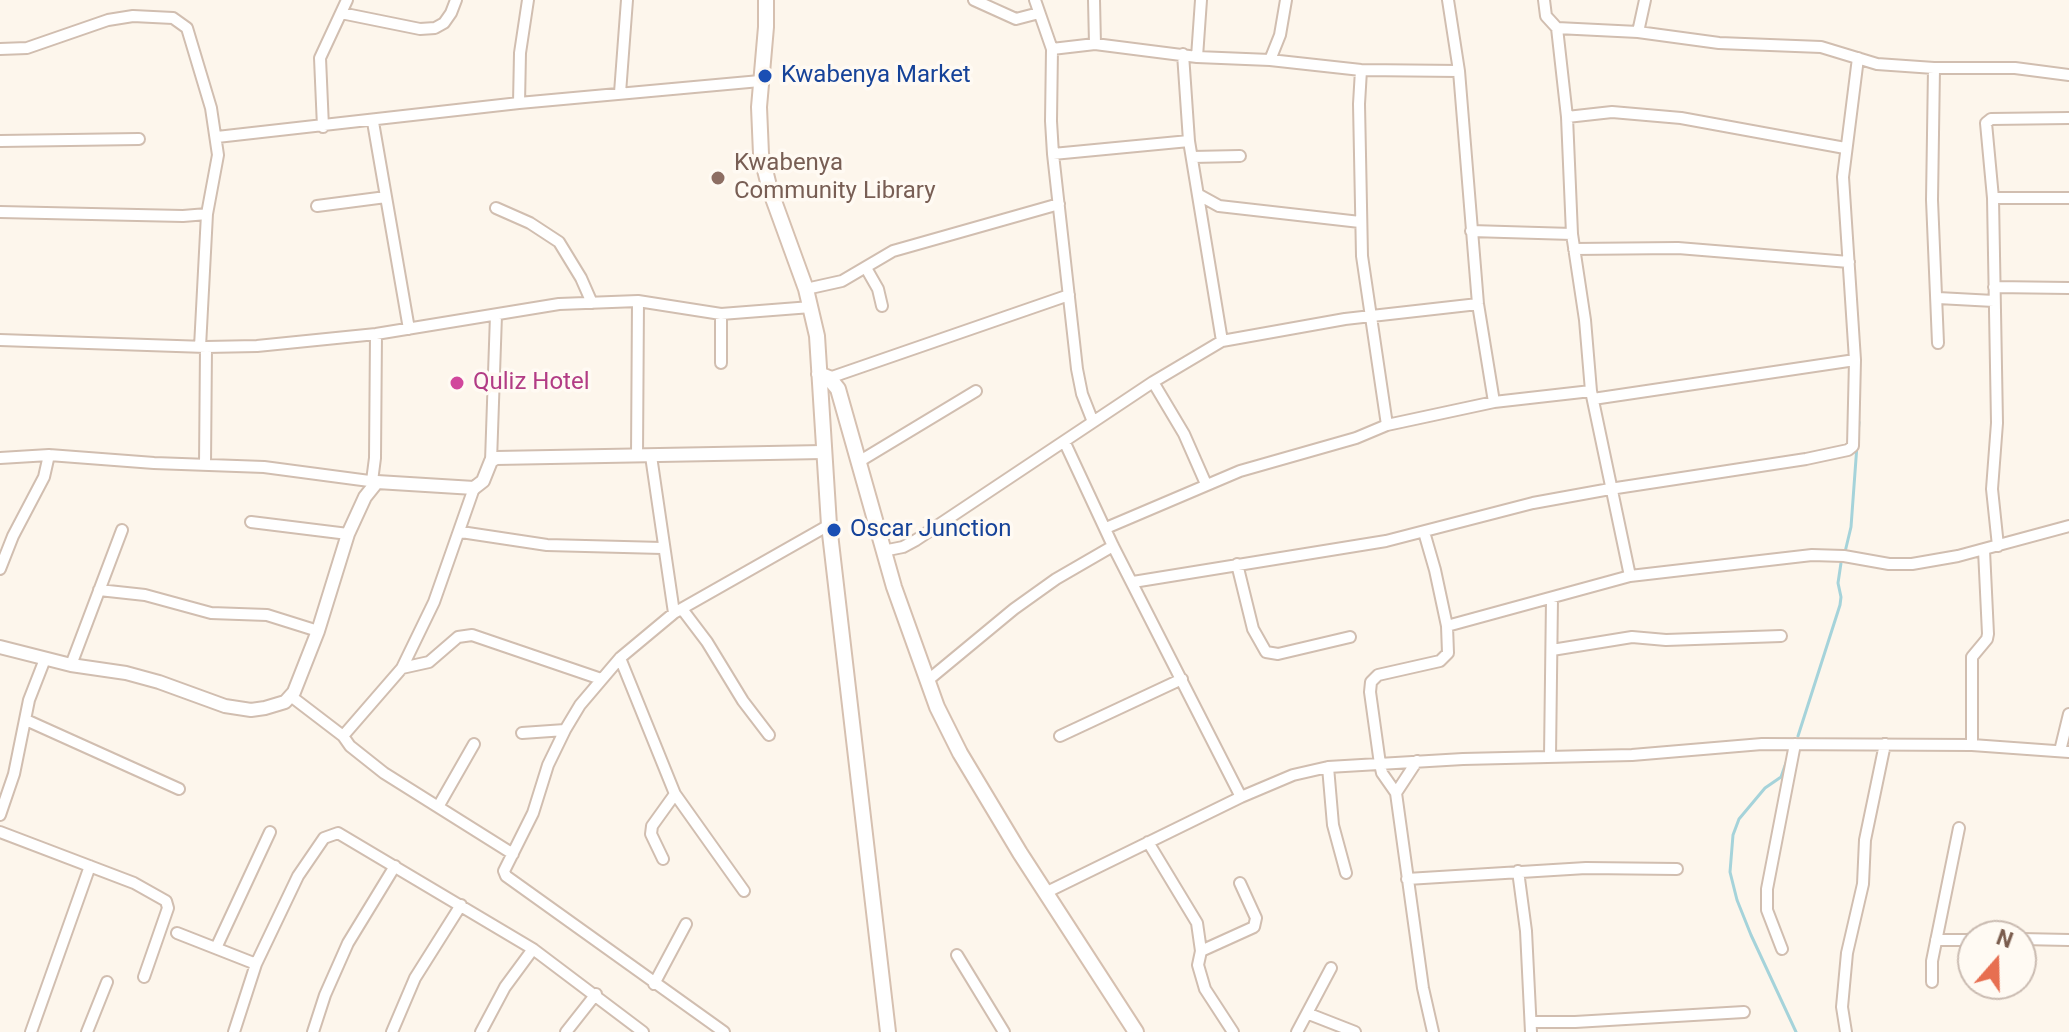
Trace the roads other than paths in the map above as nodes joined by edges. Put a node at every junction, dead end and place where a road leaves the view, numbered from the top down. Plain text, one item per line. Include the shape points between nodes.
1 (346, 0) edge
2 (456, 0) edge
3 (528, 0) edge
4 (627, 0) edge
5 (766, 0) edge
6 (974, 0) edge
7 (1035, 0) edge
8 (1094, 0) edge
9 (1201, 0) edge
10 (1286, 0) edge
11 (1448, 0) edge
12 (1544, 0) edge
13 (1645, 0) edge
14 (341, 13) junction
15 (1039, 13) junction
16 (1557, 28) junction
17 (1638, 32) junction
18 (1095, 44) junction
19 (0, 49) edge
20 (1052, 49) junction
21 (1183, 54) junction
22 (1197, 57) junction
23 (1858, 58) junction
24 (1270, 60) junction
25 (1934, 68) junction
26 (1361, 70) junction
27 (1459, 71) junction
28 (2069, 75) edge
29 (760, 81) junction
30 (620, 93) junction
31 (519, 103) junction
32 (1567, 117) junction
33 (2069, 118) edge
34 (373, 122) junction
35 (323, 127) junction
36 (217, 137) junction
37 (139, 139) dead end
38 (0, 141) edge
39 (1189, 141) junction
40 (1845, 148) junction
41 (1053, 154) junction
42 (1240, 156) dead end
43 (1192, 157) junction
44 (1199, 195) junction
45 (386, 197) junction
46 (1993, 198) junction
47 (2069, 198) edge
48 (1059, 204) junction
49 (317, 206) dead end
50 (1219, 206) junction
51 (496, 208) dead end
52 (0, 212) edge
53 (207, 214) junction
54 (1203, 220) junction
55 (1360, 222) junction
56 (1471, 231) junction
57 (1572, 234) junction
58 (1574, 249) junction
59 (1849, 262) junction
60 (866, 268) junction
61 (1994, 287) junction
62 (2069, 288) edge
63 (806, 289) junction
64 (1069, 295) junction
65 (1938, 298) junction
66 (638, 301) junction
67 (1994, 301) junction
68 (592, 303) junction
69 (1478, 304) junction
70 (882, 306) dead end
71 (811, 307) junction
72 (721, 314) junction
73 (496, 315) junction
74 (1369, 317) junction
75 (409, 329) junction
76 (376, 334) junction
77 (0, 340) edge
78 (1222, 341) junction
79 (1938, 343) dead end
80 (203, 347) junction
81 (1855, 360) junction
82 (721, 363) dead end
83 (824, 376) junction
84 (1153, 382) junction
85 (976, 391) dead end
86 (1592, 395) junction
87 (1494, 402) junction
88 (1093, 422) junction
89 (1387, 425) junction
90 (1065, 443) junction
91 (823, 452) junction
92 (49, 455) junction
93 (644, 456) junction
94 (0, 458) edge
95 (491, 461) junction
96 (860, 461) junction
97 (205, 465) junction
98 (374, 481) junction
99 (1206, 484) junction
100 (474, 488) junction
101 (1610, 489) junction
102 (251, 522) dead end
103 (829, 525) junction
104 (2069, 526) edge
105 (1106, 528) junction
106 (122, 530) dead end
107 (461, 532) junction
108 (1424, 532) junction
109 (348, 534) junction
110 (1113, 546) junction
111 (1998, 546) junction
112 (662, 548) junction
113 (1984, 550) junction
114 (883, 551) junction
115 (1237, 564) junction
116 (0, 569) edge
117 (1630, 576) junction
118 (1133, 582) junction
119 (99, 590) junction
120 (1552, 599) junction
121 (678, 611) junction
122 (1447, 626) junction
123 (318, 631) junction
124 (1781, 636) dead end
125 (1350, 637) dead end
126 (0, 647) edge
127 (1552, 650) junction
128 (620, 658) junction
129 (45, 659) junction
130 (71, 665) junction
131 (402, 668) junction
132 (601, 679) junction
133 (1182, 679) junction
134 (927, 681) junction
135 (292, 697) junction
136 (2069, 714) edge
137 (26, 720) junction
138 (565, 730) junction
139 (522, 733) dead end
140 (769, 735) dead end
141 (343, 736) junction
142 (1060, 736) dead end
143 (474, 744) dead end
144 (1795, 744) junction
145 (1885, 744) junction
146 (1972, 745) junction
147 (2065, 751) edge
148 (1550, 756) junction
149 (1417, 761) junction
150 (1380, 764) junction
151 (1328, 767) junction
152 (179, 789) dead end
153 (1396, 793) junction
154 (675, 794) junction
155 (1241, 797) junction
156 (438, 807) junction
157 (0, 815) edge
158 (1959, 828) dead end
159 (0, 832) edge
160 (270, 832) dead end
161 (1148, 842) junction
162 (513, 854) junction
163 (663, 859) dead end
164 (90, 866) junction
165 (395, 866) junction
166 (1677, 869) dead end
167 (1518, 871) junction
168 (1346, 873) dead end
169 (1407, 879) junction
170 (1240, 883) dead end
171 (744, 891) dead end
172 (1047, 892) junction
173 (461, 905) junction
174 (686, 924) dead end
175 (177, 933) dead end
176 (2037, 939) edge
177 (1936, 940) junction
178 (1957, 940) edge
179 (2069, 940) edge
180 (216, 948) junction
181 (533, 949) junction
182 (1782, 949) dead end
183 (1201, 951) junction
184 (957, 955) dead end
185 (256, 964) junction
186 (1331, 968) dead end
187 (144, 977) dead end
188 (107, 982) dead end
189 (1932, 982) dead end
190 (654, 984) junction
191 (596, 994) junction
192 (1744, 1012) dead end
193 (1309, 1014) junction
194 (1531, 1027) edge
195 (31, 1032) edge
196 (87, 1032) edge
197 (234, 1032) edge
198 (313, 1032) edge
199 (392, 1032) edge
200 (481, 1032) edge
201 (566, 1032) edge
202 (643, 1032) edge
203 (724, 1032) edge
204 (887, 1032) edge
205 (1004, 1032) edge
206 (1136, 1032) edge
207 (1233, 1032) edge
208 (1297, 1032) edge
209 (1355, 1032) edge
210 (1433, 1032) edge
211 (1846, 1032) edge

1 - 14 street
2 - 14 street via 444,23 435,28
3 - 31 street
4 - 30 street
5 - 29 main road
6 - 15 street via 1016,19
7 - 15 street
8 - 18 street
9 - 22 street
10 - 24 street
11 - 27 street
12 - 16 street via 1546,16
13 - 17 street
14 - 35 street via 320,58
15 - 20 street
16 - 17 street
16 - 32 street
17 - 23 street via 1719,43 1821,47
18 - 20 street
18 - 21 street
19 - 36 street via 27,48 121,18 173,18 187,28
20 - 41 street
21 - 22 street
21 - 39 street
22 - 24 street
23 - 25 street
23 - 40 street
24 - 26 street
25 - 28 street via 2015,68
25 - 65 street via 1932,200
26 - 27 street
26 - 55 street
27 - 56 street
29 - 30 street
29 - 63 main road via 762,164
30 - 31 street
31 - 34 street
32 - 40 street via 1612,112 1660,115
32 - 57 street
33 - 46 street via 1986,123
34 - 35 street
34 - 45 street
35 - 36 street
36 - 53 street
37 - 38 street
39 - 41 street
39 - 43 street
40 - 59 street
41 - 48 street
42 - 43 street
43 - 44 street
44 - 50 street
44 - 54 street
45 - 49 street
45 - 75 street
46 - 47 street
46 - 61 street
48 - 60 street via 908,246
48 - 64 street
50 - 54 street
50 - 55 street
51 - 68 street via 559,242
52 - 53 street
53 - 80 street
54 - 78 street
55 - 74 street
56 - 57 street
56 - 69 street
57 - 58 street
58 - 59 street via 1678,248
58 - 86 street
59 - 81 street
60 - 63 street via 842,281
60 - 70 street
61 - 62 street
61 - 67 street
63 - 71 main road
64 - 83 street
64 - 88 street via 1077,369
65 - 67 street
65 - 79 street
66 - 68 street
66 - 72 street
66 - 93 street
67 - 111 street via 1997,423 1992,489
68 - 73 street
69 - 74 street
69 - 87 street
71 - 72 street
71 - 83 main road
72 - 82 street
73 - 75 street
73 - 95 street
74 - 78 street
74 - 89 street
75 - 76 street
76 - 80 street
76 - 98 street
77 - 80 street
78 - 84 street
80 - 97 street
81 - 86 street
81 - 101 street via 1853,446 1848,450
83 - 91 main road
83 - 96 main road via 838,389
84 - 88 street
84 - 99 street
85 - 96 street
86 - 87 street
86 - 101 street
87 - 89 street
88 - 90 street
89 - 99 street
90 - 105 street
90 - 114 street via 916,540
91 - 93 street
91 - 103 main road
92 - 94 street
92 - 97 street
92 - 116 street via 44,477
93 - 95 street
93 - 112 street
95 - 100 street
96 - 114 main road
97 - 98 street
98 - 100 street
98 - 109 street
99 - 105 street
100 - 107 street
101 - 108 street via 1518,506
101 - 117 street
102 - 109 street
103 - 121 street
103 - 204 main road
104 - 111 street
105 - 110 street
106 - 119 street
107 - 112 street via 547,545
107 - 131 street
108 - 115 street
108 - 122 street
109 - 123 street
110 - 118 street
110 - 134 street via 1014,609
111 - 113 street
112 - 121 street
113 - 117 street via 1912,564 1831,554
113 - 146 street via 1988,634 1972,657
114 - 134 main road
115 - 118 street
115 - 125 street via 1253,629 1266,652 1278,654
117 - 120 street
118 - 133 street
119 - 123 street via 145,595 211,613 267,615
119 - 130 street
120 - 122 street
120 - 127 street
121 - 128 street
121 - 140 street via 707,642
122 - 150 street via 1444,659 1378,675 1371,682
123 - 135 street
124 - 127 street via 1632,637
126 - 129 street
127 - 148 street
128 - 132 street
128 - 154 street
129 - 130 street
129 - 137 street
130 - 135 street via 126,673 238,709 265,708
131 - 132 street via 429,662 458,637 472,635
131 - 141 street
132 - 138 street
133 - 142 street
133 - 155 street
134 - 172 main road via 960,753
135 - 141 street
136 - 147 street
137 - 152 street
137 - 157 street
138 - 139 street
138 - 162 street
141 - 156 street via 377,768
143 - 156 street
144 - 145 street
144 - 148 street
144 - 182 street via 1767,889 1767,910
145 - 146 street
145 - 211 street via 1847,953 1842,1007
146 - 147 street
148 - 149 street
149 - 150 street
149 - 153 street
150 - 151 street
150 - 153 street
151 - 155 street
151 - 168 street via 1333,825
153 - 169 street
154 - 163 street via 652,826
154 - 171 street
155 - 161 street
156 - 162 street
158 - 177 street
159 - 164 street
160 - 180 street
161 - 172 street
161 - 183 street via 1197,923
162 - 190 street via 506,876
164 - 187 street via 166,901
164 - 195 street
165 - 173 street
165 - 185 street via 343,835 324,838 298,876
165 - 198 street via 348,943
166 - 167 street
167 - 169 street
167 - 194 street
169 - 210 street
170 - 183 street via 1256,923
172 - 206 main road
173 - 181 street
173 - 199 street via 423,962
174 - 190 street
175 - 180 street
176 - 179 street
177 - 178 street
177 - 189 street
180 - 185 street
181 - 191 street
181 - 200 street
183 - 207 street via 1198,965 1205,989
184 - 205 street
185 - 197 street
186 - 193 street
188 - 196 street
190 - 203 street
191 - 201 street
191 - 202 street
192 - 194 street
193 - 208 street
193 - 209 street

